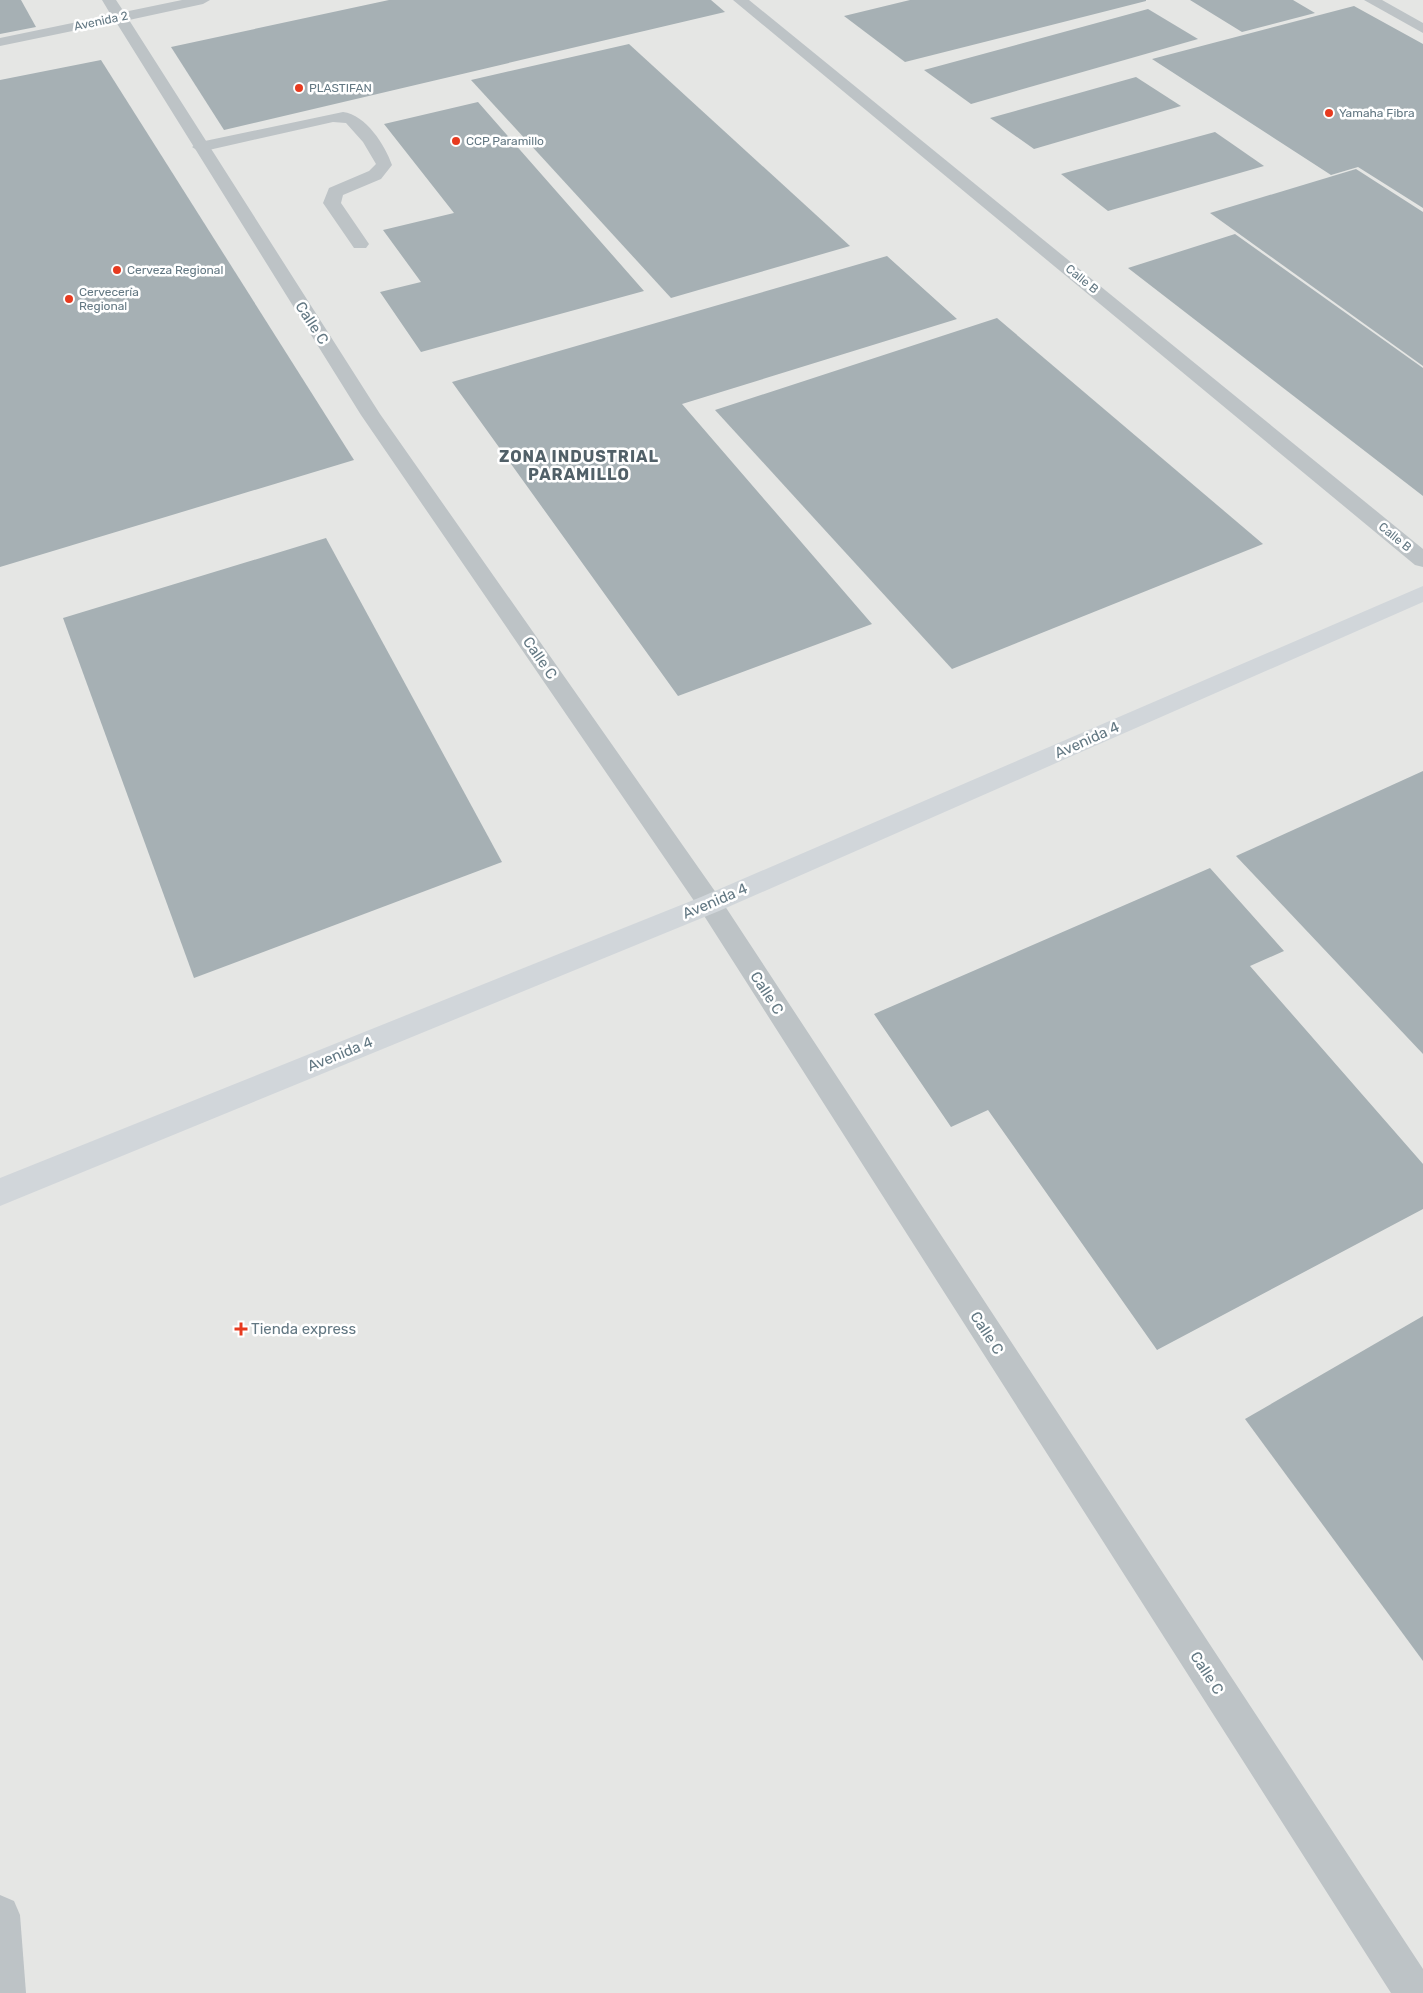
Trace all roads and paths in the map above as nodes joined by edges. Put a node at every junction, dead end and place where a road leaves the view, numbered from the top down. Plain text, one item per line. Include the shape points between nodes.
1 (203, 0) edge
2 (740, 0) edge
3 (1371, 0) edge
4 (115, 8) edge
5 (1423, 29) edge
6 (0, 42) edge
7 (200, 147) junction
8 (360, 244) dead end
9 (1423, 560) edge
10 (1423, 593) edge
11 (710, 904) junction
12 (0, 1192) edge
13 (0, 1916) edge
14 (6, 1993) edge
15 (1415, 1993) edge

1 - 4 street, Avenida 2
2 - 9 street, Calle B
3 - 5 street
4 - 6 street, Avenida 2
4 - 7 street, Calle C
7 - 8 street via 347,117 382,156 384,165 375,175 335,192 332,203
7 - 11 street, Calle C via 371,414
10 - 11 main road, Avenida 4
11 - 12 main road, Avenida 4
11 - 15 street, Calle C
13 - 14 street

